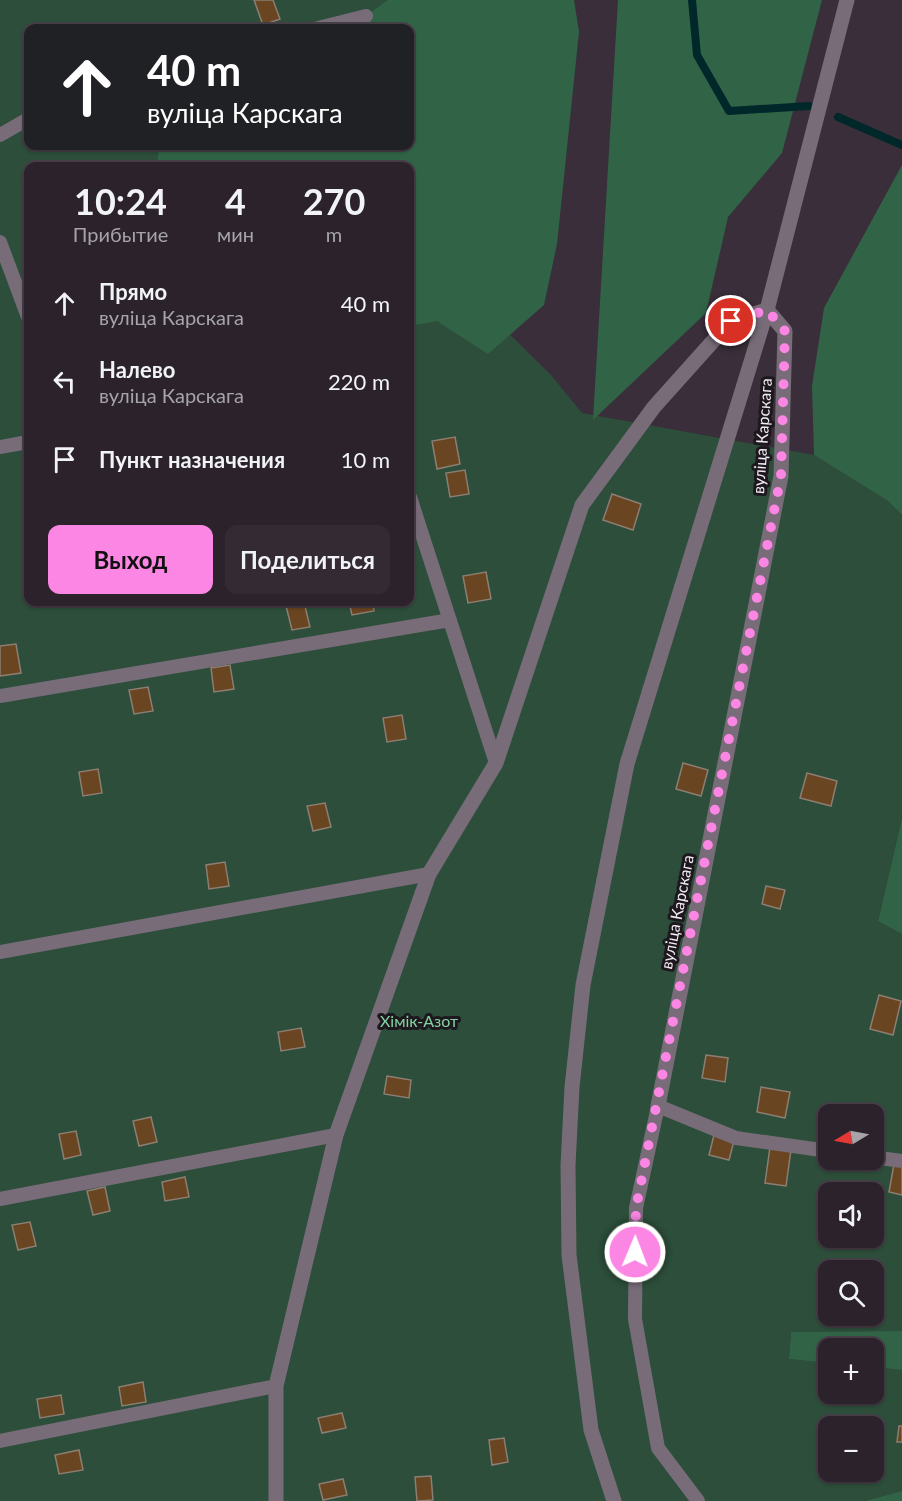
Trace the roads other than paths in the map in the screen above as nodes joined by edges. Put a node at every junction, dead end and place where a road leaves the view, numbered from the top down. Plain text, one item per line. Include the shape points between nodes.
1 (847, 0) edge
2 (366, 16) dead end
3 (334, 24) edge
4 (24, 121) edge
5 (0, 135) edge
6 (0, 242) edge
7 (24, 306) edge
8 (767, 310) junction
9 (24, 443) edge
10 (0, 447) edge
11 (414, 509) edge
12 (450, 620) junction
13 (0, 696) edge
14 (496, 763) junction
15 (429, 874) junction
16 (0, 952) edge
17 (658, 1106) junction
18 (336, 1135) junction
19 (818, 1150) edge
20 (884, 1159) edge
21 (902, 1161) edge
22 (0, 1199) edge
23 (276, 1386) junction
24 (0, 1441) edge
25 (276, 1501) edge
26 (614, 1501) edge
27 (698, 1501) edge

1 - 8 street
2 - 3 lane
4 - 5 lane
6 - 7 lane
8 - 14 street via 731,321 654,407 582,505
8 - 17 street, вуліца Карскага via 785,331 781,476
8 - 26 street via 627,764 584,985 572,1087 569,1255 591,1430
9 - 10 lane
11 - 12 lane
12 - 13 lane
12 - 14 lane
14 - 15 street
15 - 16 lane
15 - 18 street
17 - 19 lane via 736,1138
17 - 27 lane via 636,1208 635,1318 658,1448
18 - 22 lane
18 - 23 street
20 - 21 lane
23 - 24 lane
23 - 25 street

